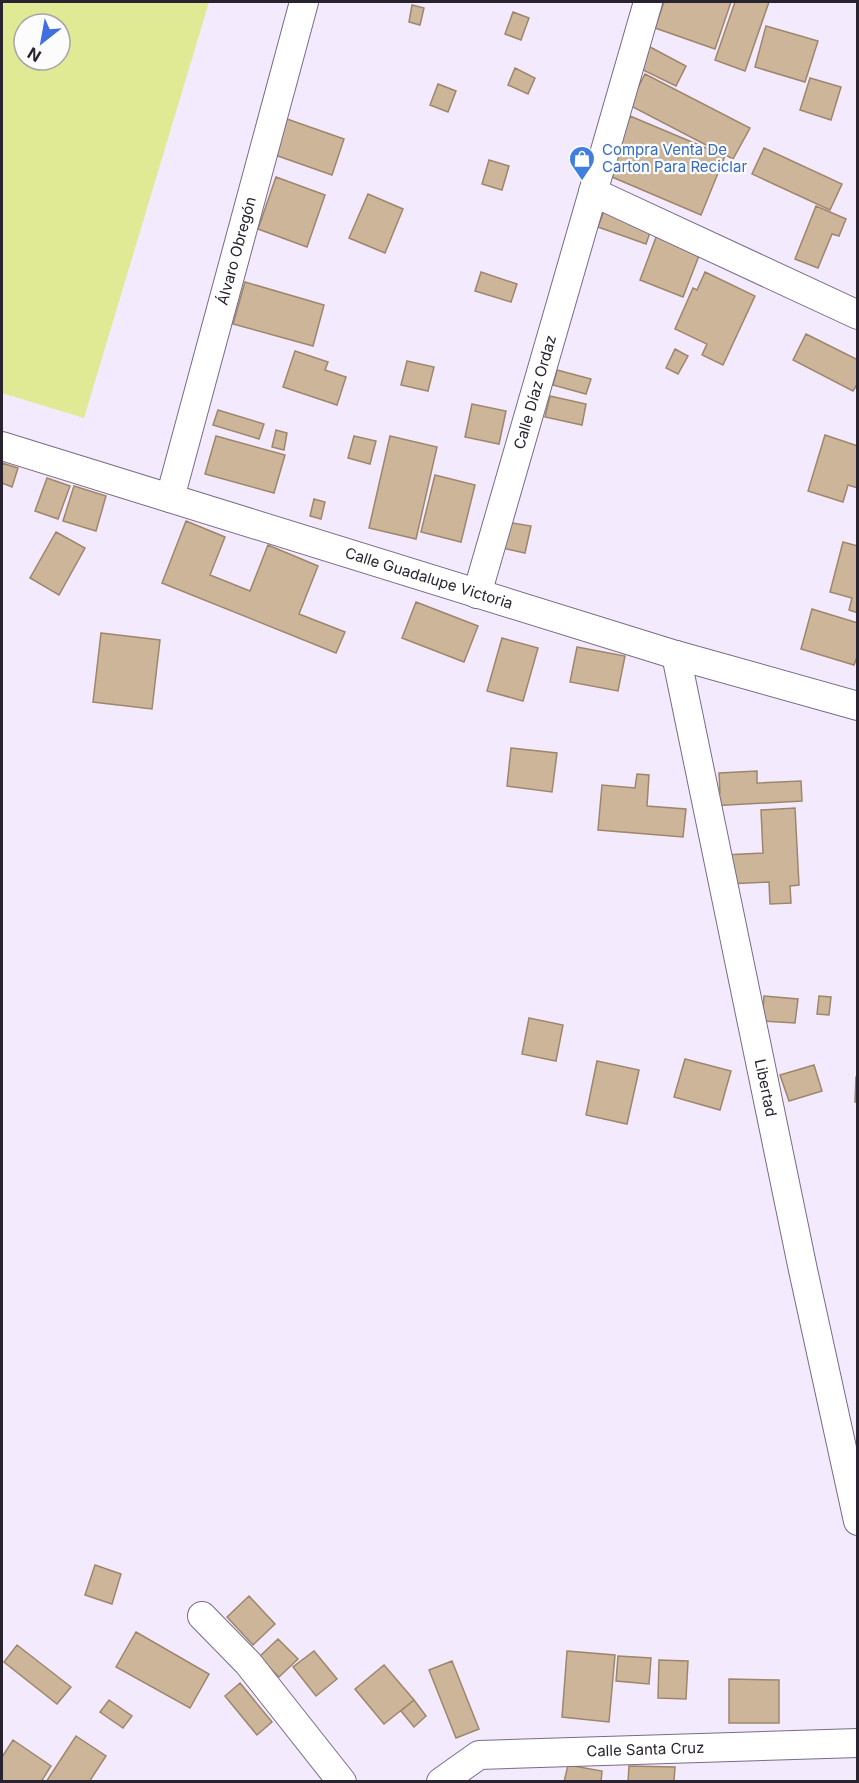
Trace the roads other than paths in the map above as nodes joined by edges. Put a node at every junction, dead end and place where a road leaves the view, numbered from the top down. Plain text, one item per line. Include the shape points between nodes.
1 (304, 2) edge
2 (648, 2) edge
3 (593, 192) junction
4 (858, 315) edge
5 (2, 446) edge
6 (170, 498) junction
7 (477, 594) junction
8 (676, 655) junction
9 (858, 706) edge
10 (858, 1521) edge
11 (202, 1616) dead end
12 (858, 1743) edge
13 (342, 1782) edge
14 (441, 1782) edge

1 - 6 street, Álvaro Obregón
2 - 3 street, Calle Díaz Ordaz
3 - 4 street
3 - 7 street, Calle Díaz Ordaz
5 - 6 street, Calle Guadalupe Victoria
6 - 7 street, Calle Guadalupe Victoria
7 - 8 street, Calle Guadalupe Victoria
8 - 9 street, Calle Guadalupe Victoria
8 - 10 street, Libertad
11 - 13 street via 248,1664
12 - 14 street, Calle Santa Cruz via 479,1755

